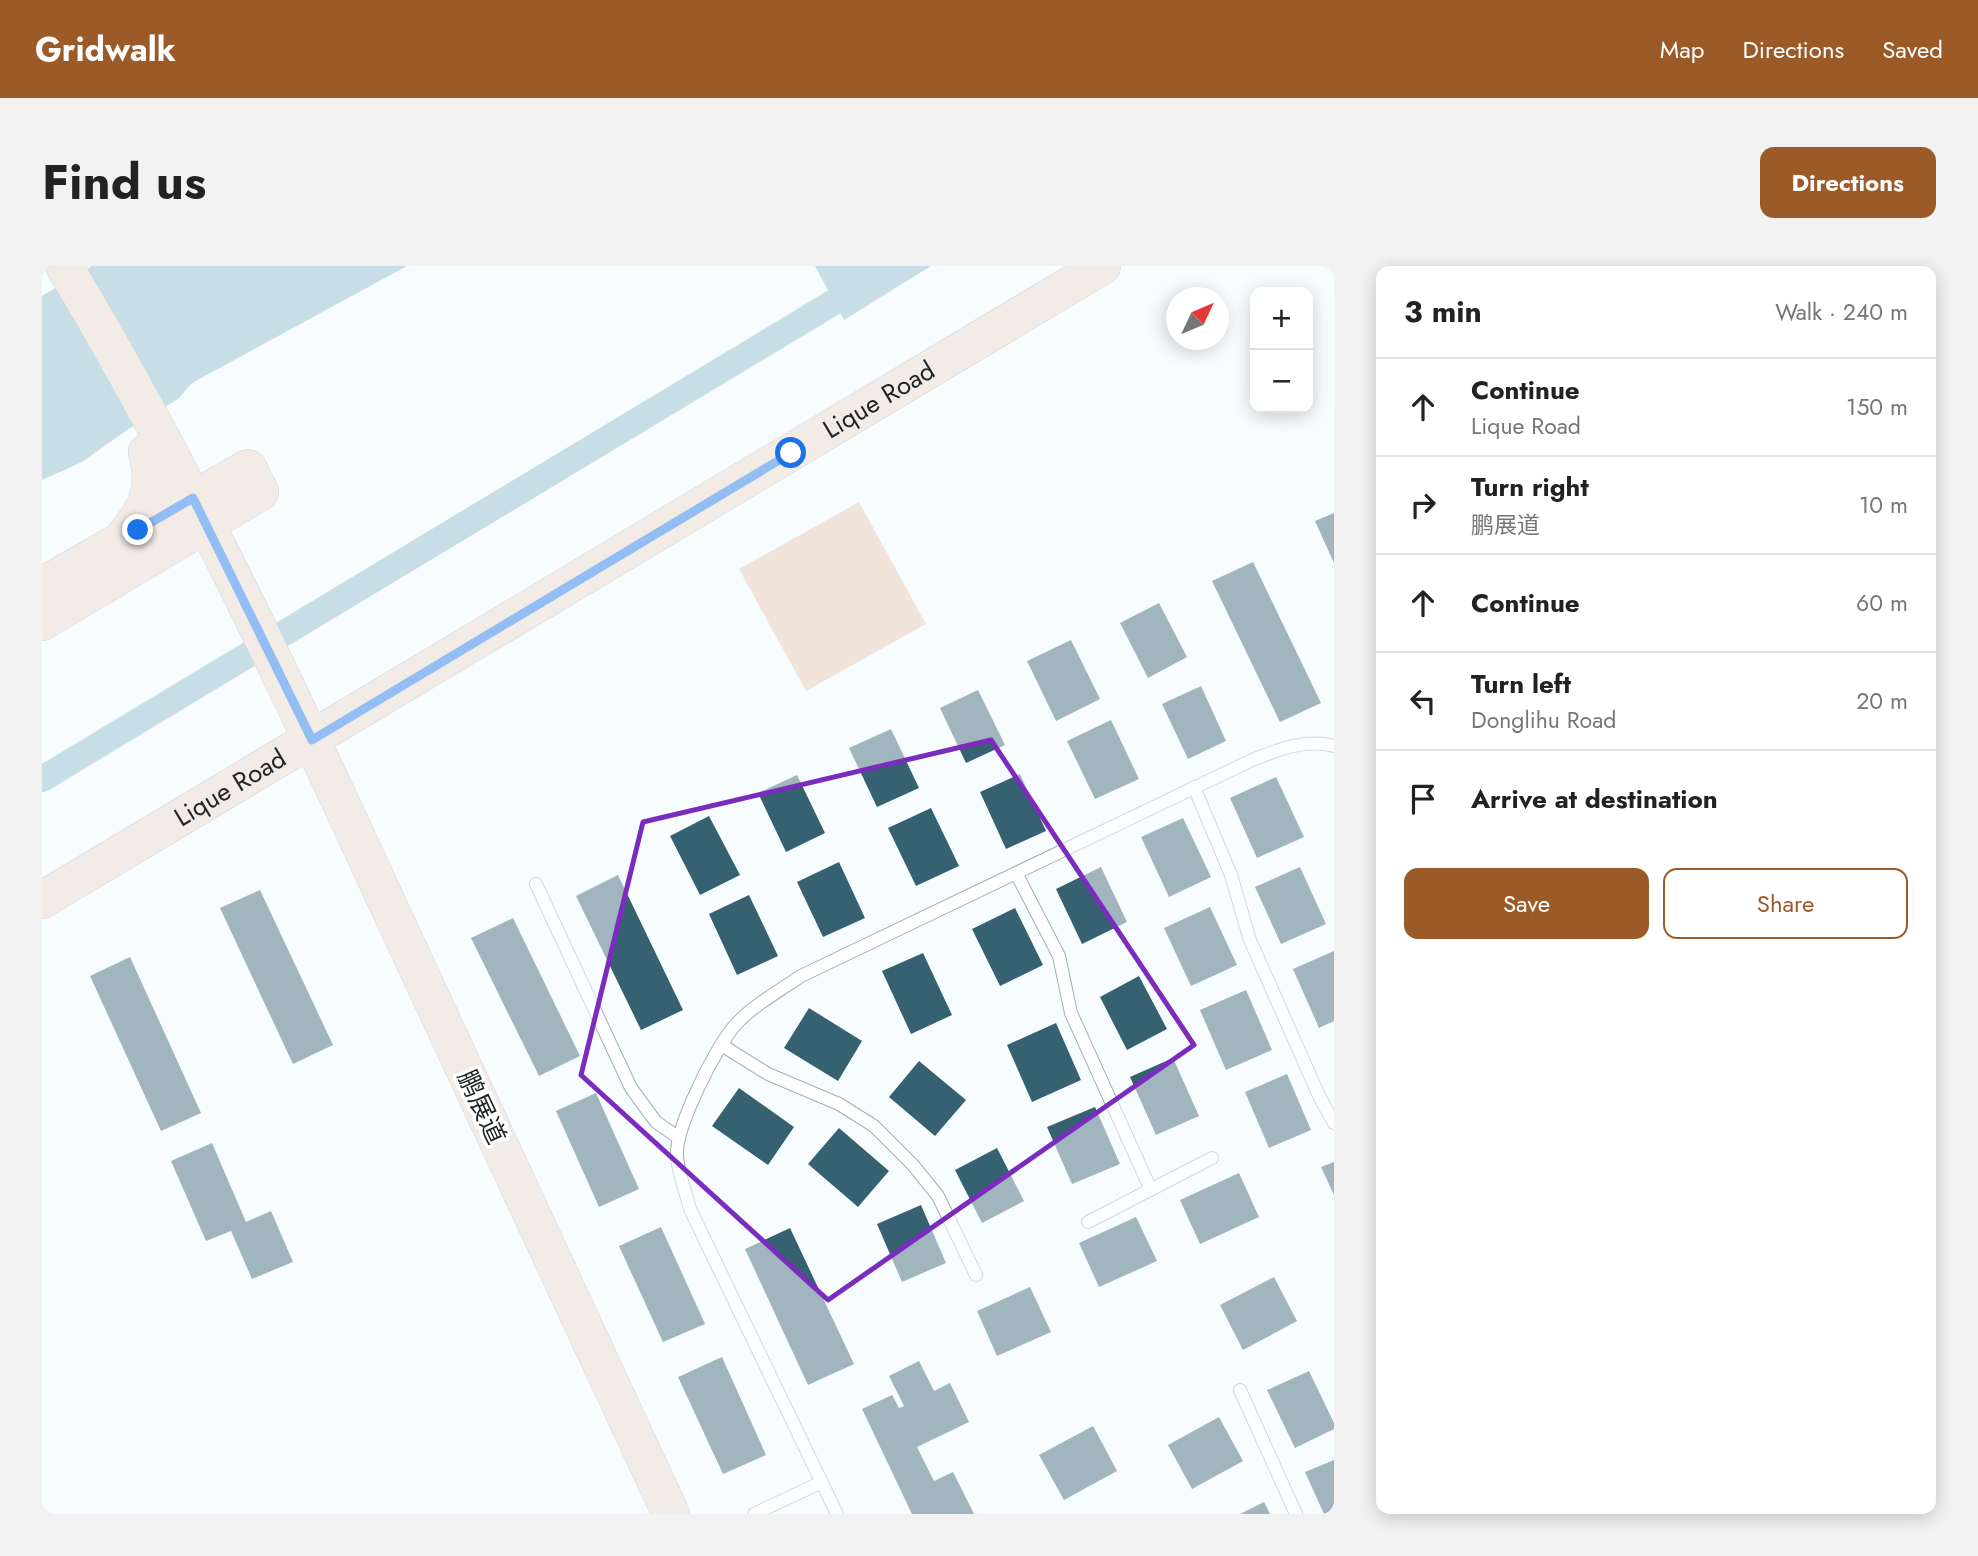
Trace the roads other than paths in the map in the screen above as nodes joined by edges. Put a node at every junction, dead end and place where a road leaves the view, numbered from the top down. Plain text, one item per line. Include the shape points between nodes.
1 (64, 266) edge
2 (1102, 266) edge
3 (42, 268) edge
4 (155, 447) junction
5 (254, 480) dead end
6 (185, 513) junction
7 (128, 554) junction
8 (42, 586) edge
9 (42, 622) edge
10 (303, 746) junction
11 (1334, 746) edge
12 (1194, 788) junction
13 (1017, 873) junction
14 (536, 884) dead end
15 (42, 900) edge
16 (723, 1046) junction
17 (1334, 1123) edge
18 (679, 1138) junction
19 (1212, 1158) dead end
20 (1151, 1190) junction
21 (1088, 1222) dead end
22 (976, 1275) dead end
23 (1240, 1391) dead end
24 (822, 1482) junction
25 (835, 1513) edge
26 (644, 1514) edge
27 (671, 1514) edge
28 (754, 1514) edge
29 (1296, 1514) edge

1 - 4 street via 125,367
2 - 10 street, Lique Road
3 - 4 street
4 - 6 street, 鹏展道
4 - 7 street via 149,496
5 - 6 street
6 - 7 street
6 - 10 street, 鹏展道 via 231,595
7 - 8 street
7 - 9 street
10 - 15 street, Lique Road
10 - 26 street, 鹏展道
10 - 27 street, 鹏展道
11 - 12 lane via 1320,742 1288,746
12 - 13 lane
12 - 17 lane via 1231,875 1250,940
13 - 16 lane via 802,976 735,1025
13 - 20 lane via 1059,956 1071,1013
14 - 18 lane via 631,1088 656,1122
16 - 18 lane via 698,1087
16 - 22 lane via 768,1074 839,1104 874,1126 938,1196
18 - 24 lane via 677,1157 690,1209
19 - 20 lane
20 - 21 lane
23 - 29 lane
24 - 25 lane
24 - 28 lane

